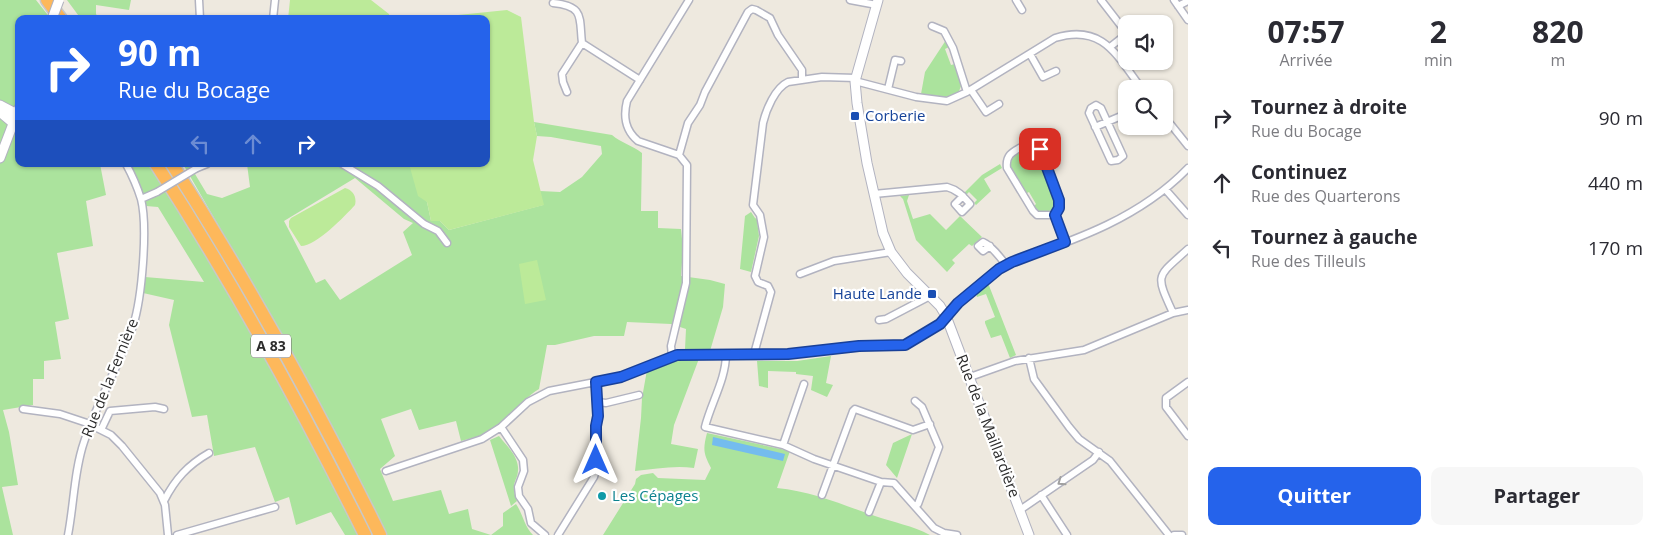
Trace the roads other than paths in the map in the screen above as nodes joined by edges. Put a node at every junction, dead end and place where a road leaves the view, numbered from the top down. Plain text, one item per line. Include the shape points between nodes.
1 (47, 0) edge
2 (58, 0) edge
3 (199, 0) edge
4 (275, 0) edge
5 (689, 0) edge
6 (850, 0) edge
7 (1016, 0) edge
8 (1101, 0) edge
9 (1188, 1) edge
10 (878, 2) edge
11 (553, 3) dead end
12 (1176, 3) edge
13 (1022, 10) dead end
14 (53, 15) edge
15 (58, 15) edge
16 (69, 15) edge
17 (200, 15) edge
18 (273, 15) edge
19 (1188, 20) edge
20 (932, 26) dead end
21 (582, 42) junction
22 (1110, 47) junction
23 (1030, 54) junction
24 (901, 61) dead end
25 (1056, 71) dead end
26 (640, 80) junction
27 (802, 80) junction
28 (856, 80) junction
29 (1135, 80) edge
30 (888, 89) junction
31 (969, 91) junction
32 (568, 92) dead end
33 (999, 104) dead end
34 (0, 105) edge
35 (0, 112) edge
36 (15, 116) edge
37 (15, 117) edge
38 (1118, 117) edge
39 (15, 122) edge
40 (1107, 122) junction
41 (1095, 126) junction
42 (1173, 127) edge
43 (1188, 146) edge
44 (679, 154) junction
45 (0, 158) edge
46 (128, 167) edge
47 (158, 167) edge
48 (164, 167) edge
49 (174, 167) edge
50 (199, 167) edge
51 (347, 167) edge
52 (1188, 168) edge
53 (1165, 189) junction
54 (874, 194) junction
55 (963, 196) dead end
56 (141, 199) junction
57 (1055, 215) junction
58 (1188, 215) edge
59 (1065, 242) junction
60 (447, 243) dead end
61 (990, 246) dead end
62 (1188, 249) edge
63 (892, 252) junction
64 (1006, 265) junction
65 (800, 274) dead end
66 (930, 296) junction
67 (1188, 310) edge
68 (1173, 313) junction
69 (946, 316) junction
70 (879, 320) dead end
71 (726, 354) junction
72 (754, 354) junction
73 (672, 356) junction
74 (1029, 358) junction
75 (970, 377) junction
76 (596, 382) junction
77 (1188, 382) edge
78 (804, 384) dead end
79 (639, 395) dead end
80 (916, 401) dead end
81 (597, 402) junction
82 (23, 409) dead end
83 (164, 409) dead end
84 (930, 424) junction
85 (90, 425) junction
86 (501, 428) junction
87 (101, 430) junction
88 (1188, 436) edge
89 (783, 445) junction
90 (1099, 452) junction
91 (209, 453) dead end
92 (834, 466) junction
93 (386, 471) dead end
94 (881, 482) junction
95 (1041, 495) junction
96 (822, 496) dead end
97 (164, 500) junction
98 (915, 506) junction
99 (275, 507) dead end
100 (1020, 510) junction
101 (869, 512) dead end
102 (68, 535) edge
103 (168, 535) edge
104 (176, 535) edge
105 (365, 535) edge
106 (370, 535) edge
107 (380, 535) edge
108 (545, 535) edge
109 (558, 535) edge
110 (957, 535) edge
111 (1029, 535) edge
112 (1067, 535) edge
113 (1169, 535) edge
114 (1174, 535) edge
115 (1182, 535) edge

1 - 15 highway
2 - 14 street, bridge
2 - 16 highway
3 - 17 street
4 - 18 street
5 - 26 street
6 - 10 street
7 - 13 street
8 - 22 street via 1125,31 1124,36
9 - 12 street
10 - 28 street, Rue de la Maillardière
11 - 21 street via 578,12
12 - 19 street
20 - 31 street via 944,30
21 - 26 street
21 - 32 street via 562,74
22 - 23 street via 1095,36 1068,34 1055,38
22 - 29 street
23 - 25 street via 1043,77
23 - 31 street
24 - 30 street via 895,60
26 - 44 street via 627,101 625,118 628,130 638,141
27 - 28 street via 839,76
27 - 44 street via 802,70 770,18 752,9 688,123
27 - 72 street via 783,84 765,113 763,123 753,205 760,215 764,237 756,276 758,282 768,286 771,292
28 - 30 street
28 - 54 street, Rue de la Maillardière via 856,103
30 - 31 street via 916,98 947,101
31 - 33 street via 986,112
34 - 36 street
35 - 37 street via 4,118
38 - 40 street
39 - 45 street
40 - 41 street
40 - 41 street via 1101,108 1096,105 1089,113
40 - 41 street via 1122,156 1118,160 1110,161
42 - 43 street
44 - 73 street via 687,165 686,283 671,346
46 - 56 street, Rue de la Fernière
47 - 105 highway via 248,315
48 - 106 highway, A 83 via 263,332
49 - 107 highway, A 83 via 268,323
50 - 56 street, bridge
51 - 60 street via 438,231
52 - 53 street
53 - 58 street
53 - 59 street via 1111,224
54 - 55 street via 947,187
54 - 63 street, Rue de la Maillardière via 883,233
56 - 85 street, Rue de la Fernière via 144,236 137,314
57 - 57 street via 1059,200 1040,149 1035,144 1027,144 1008,156 1007,168 1037,215
57 - 59 street
59 - 64 street
61 - 64 street
62 - 68 street via 1162,273 1160,282
63 - 65 street via 834,261
63 - 66 street, Rue de la Maillardière
64 - 69 street via 984,280
66 - 69 street, Rue de la Maillardière
66 - 70 street via 886,320
67 - 68 street
68 - 74 street via 1084,350
69 - 72 street via 940,324 905,345
69 - 75 street, Rue de la Maillardière
71 - 72 street
71 - 73 street
71 - 89 street via 706,427
73 - 76 street via 621,377
74 - 75 street
74 - 90 street via 1034,379 1052,404 1079,438
75 - 100 street, Rue de la Maillardière
76 - 81 street
76 - 86 street via 537,396
77 - 88 street via 1166,398 1166,407
78 - 89 street
79 - 81 street
80 - 84 street
81 - 109 street via 594,478
82 - 85 street via 60,414
83 - 87 street via 110,411
84 - 92 street via 913,430 855,409
84 - 98 street via 939,447
85 - 87 street
85 - 102 street, Rue de la Fernière via 78,462
86 - 93 street via 482,439
86 - 108 street via 522,460 524,471 518,487 519,496 528,508 531,523
87 - 97 street via 122,446
89 - 92 street
90 -> 95 street via 1093,460
90 - 113 street via 1110,461
91 - 97 street via 180,473
92 - 94 street
92 - 96 street
94 - 98 street via 894,484
94 - 101 street
95 - 100 street
95 - 112 street
97 - 103 street
98 - 110 street via 938,531
99 - 104 street
100 - 111 street, Rue de la Maillardière
114 - 115 street

